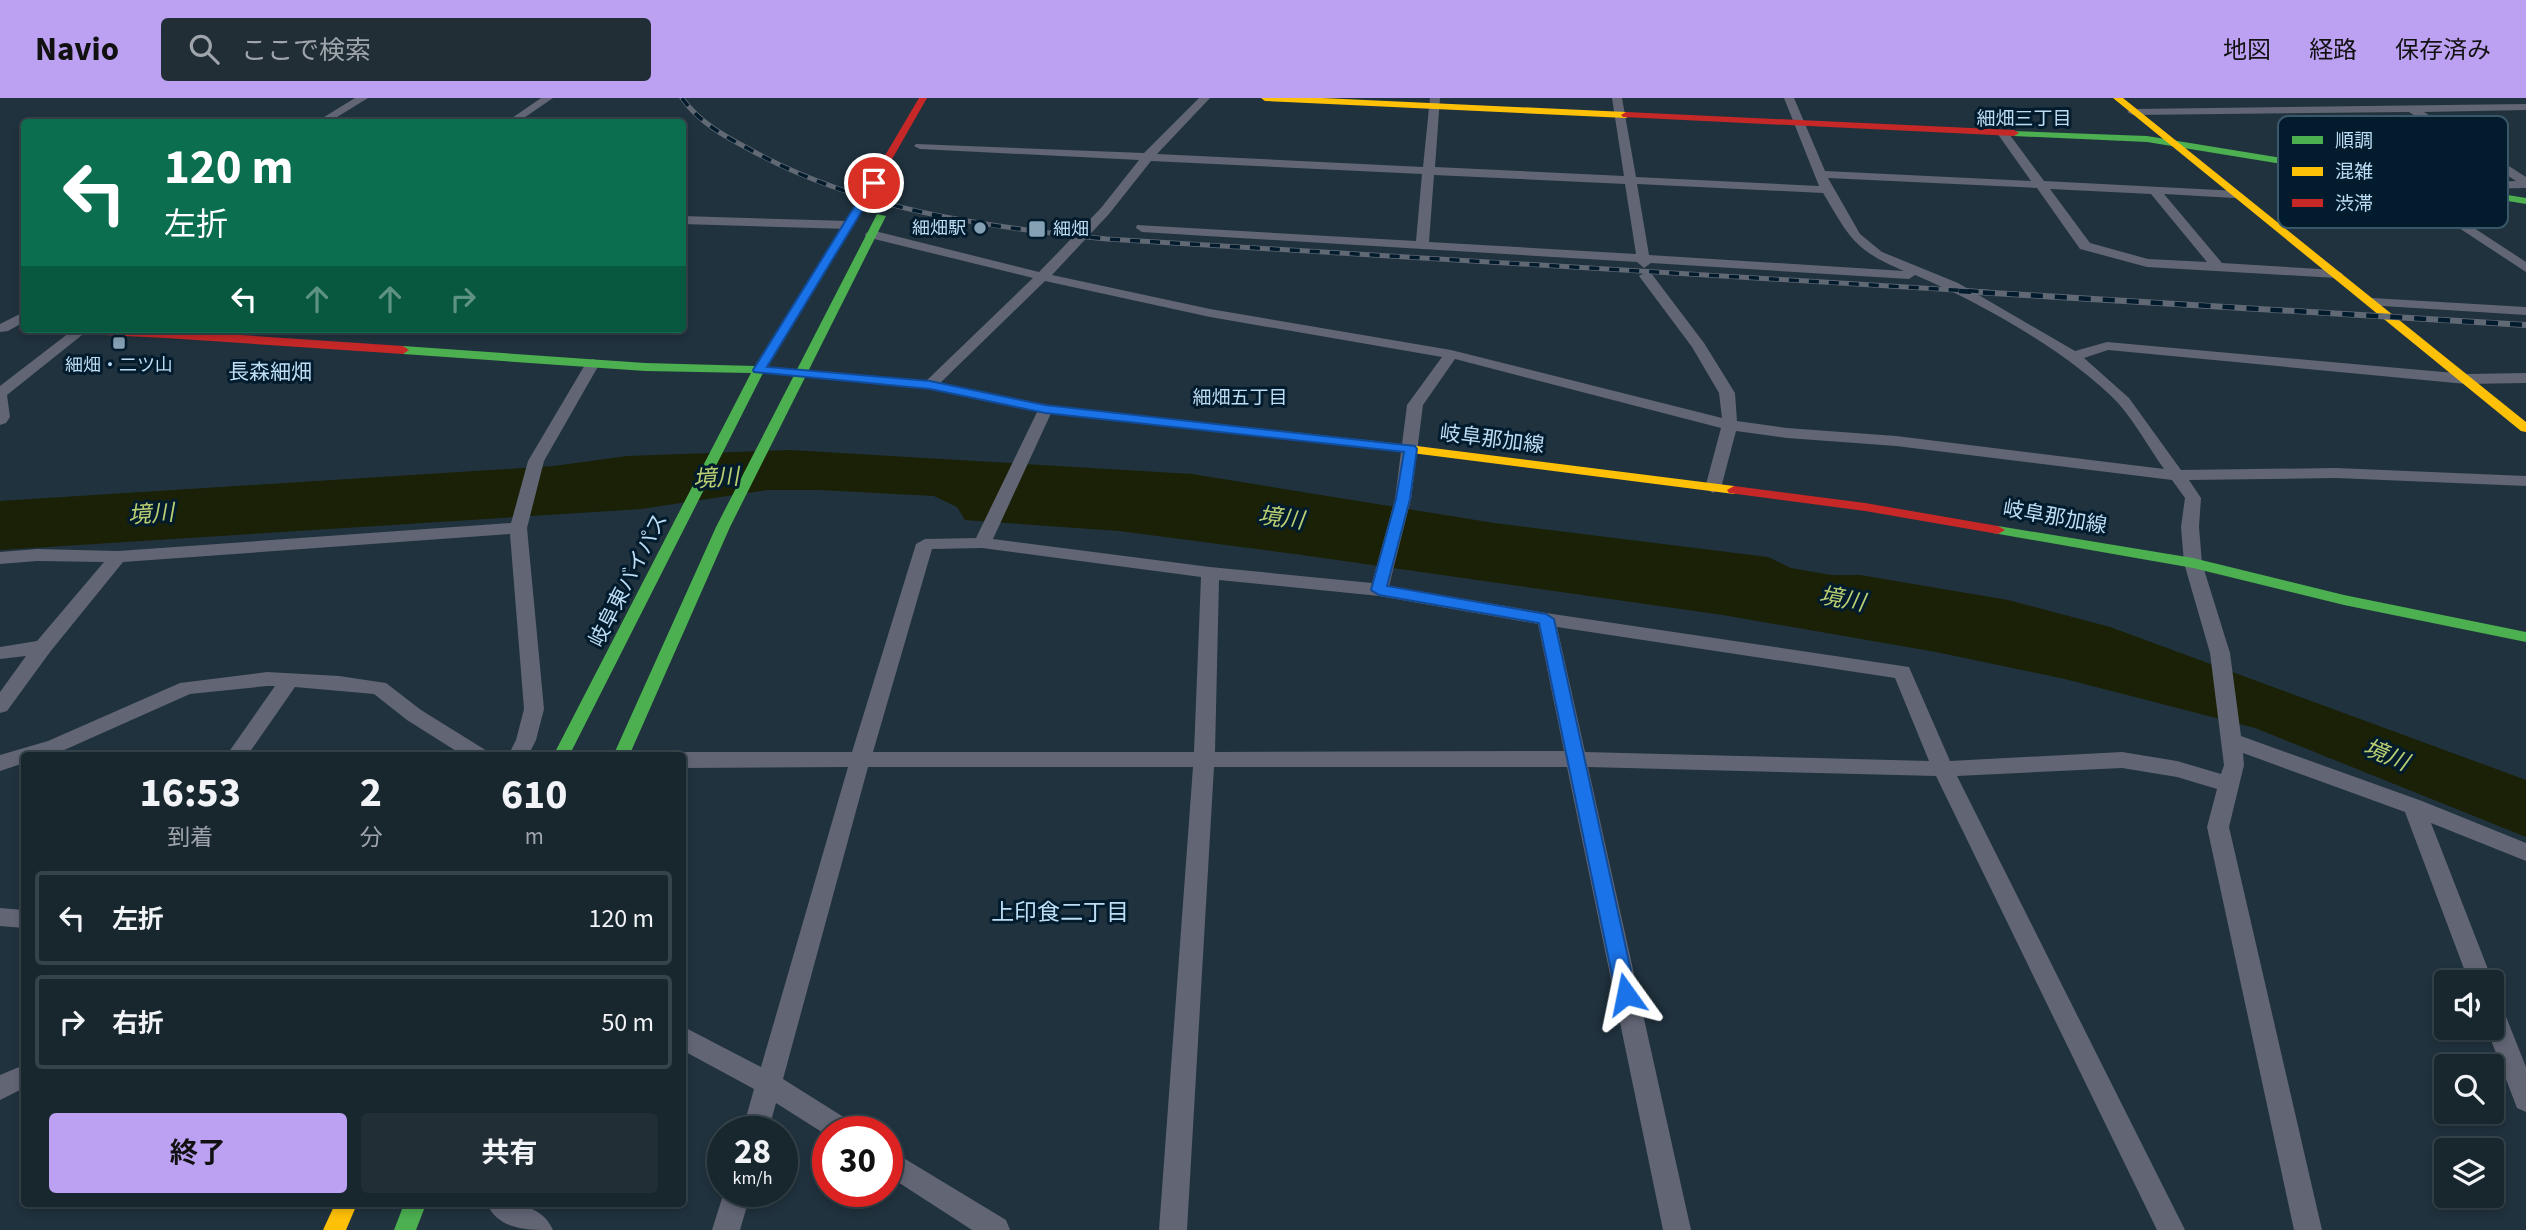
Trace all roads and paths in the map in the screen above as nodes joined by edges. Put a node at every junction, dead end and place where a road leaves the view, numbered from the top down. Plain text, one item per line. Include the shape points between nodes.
1 (363, 98) edge
2 (548, 98) edge
3 (923, 98) edge
4 (1205, 98) edge
5 (1265, 98) edge
6 (1617, 98) edge
7 (1789, 98) edge
8 (2117, 98) edge
9 (2394, 98) edge
10 (1435, 103) edge
11 (2526, 107) edge
12 (2412, 109) junction
13 (2133, 112) junction
14 (1619, 116) junction
15 (2423, 116) edge
16 (327, 119) edge
17 (516, 119) edge
18 (1801, 124) junction
19 (932, 127) dead end
20 (2003, 133) junction
21 (2169, 141) junction
22 (917, 152) joint
23 (1149, 155) junction
24 (2278, 159) edge
25 (1427, 170) junction
26 (2508, 171) edge
27 (1821, 174) junction
28 (1631, 180) junction
29 (2526, 183) edge
30 (2508, 184) edge
31 (2041, 185) junction
32 (1827, 190) junction
33 (2154, 190) junction
34 (2234, 194) junction
35 (2508, 198) edge
36 (889, 201) dead end
37 (2526, 201) edge
38 (686, 220) edge
39 (849, 225) junction
40 (1142, 228) dead end
41 (2467, 228) edge
42 (871, 234) junction
43 (1422, 243) junction
44 (1644, 266) junction
45 (2219, 268) junction
46 (2526, 268) edge
47 (2336, 274) junction
48 (1042, 277) junction
49 (1931, 277) junction
50 (2372, 302) junction
51 (2526, 311) edge
52 (21, 318) edge
53 (1, 328) edge
54 (21, 329) edge
55 (77, 333) edge
56 (185, 333) edge
57 (1451, 354) junction
58 (2073, 356) junction
59 (593, 363) junction
60 (759, 370) junction
61 (802, 373) junction
62 (2526, 378) edge
63 (2466, 379) junction
64 (930, 385) junction
65 (0, 394) edge
66 (1045, 409) junction
67 (0, 420) edge
68 (1730, 425) junction
69 (2526, 428) edge
70 (1411, 449) junction
71 (2175, 475) junction
72 (2526, 481) edge
73 (1713, 488) junction
74 (518, 527) junction
75 (982, 543) junction
76 (118, 557) junction
77 (0, 558) edge
78 (2193, 563) junction
79 (1210, 573) junction
80 (1379, 590) junction
81 (1546, 619) junction
82 (2526, 637) edge
83 (43, 648) junction
84 (0, 653) edge
85 (290, 680) junction
86 (0, 706) edge
87 (2231, 736) junction
88 (36, 752) edge
89 (239, 752) edge
90 (474, 752) edge
91 (520, 752) edge
92 (563, 752) edge
93 (623, 752) edge
94 (21, 757) edge
95 (1205, 759) junction
96 (1576, 759) junction
97 (686, 760) edge
98 (860, 760) junction
99 (0, 763) edge
100 (1943, 769) junction
101 (2227, 784) junction
102 (2414, 807) junction
103 (2526, 852) edge
104 (0, 917) edge
105 (21, 919) edge
106 (2476, 970) edge
107 (686, 1039) edge
108 (2503, 1040) edge
109 (21, 1078) edge
110 (770, 1085) junction
111 (0, 1088) edge
112 (2526, 1100) edge
113 (760, 1116) edge
114 (819, 1116) edge
115 (903, 1170) edge
116 (345, 1207) edge
117 (414, 1207) edge
118 (505, 1207) edge
119 (733, 1207) edge
120 (334, 1230) edge
121 (404, 1230) edge
122 (539, 1230) edge
123 (726, 1230) edge
124 (996, 1230) edge
125 (1173, 1230) edge
126 (1677, 1230) edge
127 (2171, 1230) edge
128 (2308, 1230) edge

1 - 16 street
2 - 17 street
3 - 39 main road, 岐阜東バイパス
4 - 23 street
5 - 10 main road
6 - 14 street
7 - 18 street
8 - 13 main road
9 - 12 street
10 - 14 main road
10 - 25 street
11 - 12 street
12 - 13 street
12 - 15 street
13 - 21 main road
14 - 18 main road
14 - 28 street
18 - 20 main road
18 - 27 street
19 - 22 main road
20 - 21 main road
20 - 31 street
21 - 24 main road
21 - 34 main road
22 - 23 street
23 - 25 street
23 - 48 street via 1105,211
25 - 28 street
25 - 43 street
26 - 29 street
27 - 31 street
27 - 32 street
28 - 32 street
28 - 44 street
29 - 30 street
31 - 33 street
31 - 45 street via 2085,246 2147,263
32 - 49 street via 1855,236 1877,255
33 - 34 street
33 - 45 street
34 - 47 main road
35 - 37 main road
36 - 42 main road
38 - 39 street
39 - 60 main road, 岐阜東バイパス
40 - 43 street
41 - 46 street
42 - 48 street
42 - 61 main road
43 - 44 street
44 - 49 street
44 - 68 street via 1727,393
45 - 47 street
47 - 50 main road
48 - 57 street via 1261,323
48 - 64 street
49 - 58 street
50 - 51 street
50 - 63 main road
52 - 53 street
53 - 54 main road, 岐阜那加線
55 - 65 street
56 - 59 main road, 岐阜那加線
57 - 68 street
57 - 70 street via 1415,405
58 - 63 street via 2107,346
58 - 71 street via 2124,401
59 - 60 main road, 岐阜那加線
59 - 74 street via 536,461
60 - 61 main road, 岐阜那加線
60 - 92 main road, 岐阜東バイパス
61 - 64 main road, 岐阜那加線
61 - 93 main road via 719,536
62 - 63 street
63 - 69 main road
64 - 66 main road, 岐阜那加線
65 - 67 street
66 - 70 main road, 岐阜那加線
66 - 75 street
68 - 71 street
68 - 73 street
70 - 73 main road, 岐阜那加線
70 - 80 street
71 - 72 street via 2336,472
71 - 78 street via 2193,498
73 - 78 main road, 岐阜那加線 via 1865,507
74 - 76 street
74 - 91 street via 534,709
75 - 79 street
75 - 98 street via 925,544
76 - 77 street
76 - 83 street
78 - 82 main road, 岐阜那加線
78 - 87 street via 2220,653
79 - 80 street
79 - 95 street
80 - 81 street
81 - 96 street
81 - 100 street via 1902,672
83 - 84 street
83 - 86 street
85 - 88 street via 187,688
85 - 89 street
85 - 90 street via 379,688
87 - 101 street via 2234,765
87 - 102 street
94 - 99 street
95 - 96 street
95 - 98 street
95 - 125 street
96 - 100 street
96 - 126 street
97 - 98 street
98 - 110 street
100 - 101 street via 2122,760
100 - 127 street
101 - 128 street via 2218,827
102 - 103 street
102 - 106 street
104 - 105 street
107 - 110 street
108 - 112 street
109 - 111 street
110 - 113 street
110 - 114 street
115 - 124 street
116 - 120 main road
117 - 121 main road
118 - 122 street
119 - 123 street

